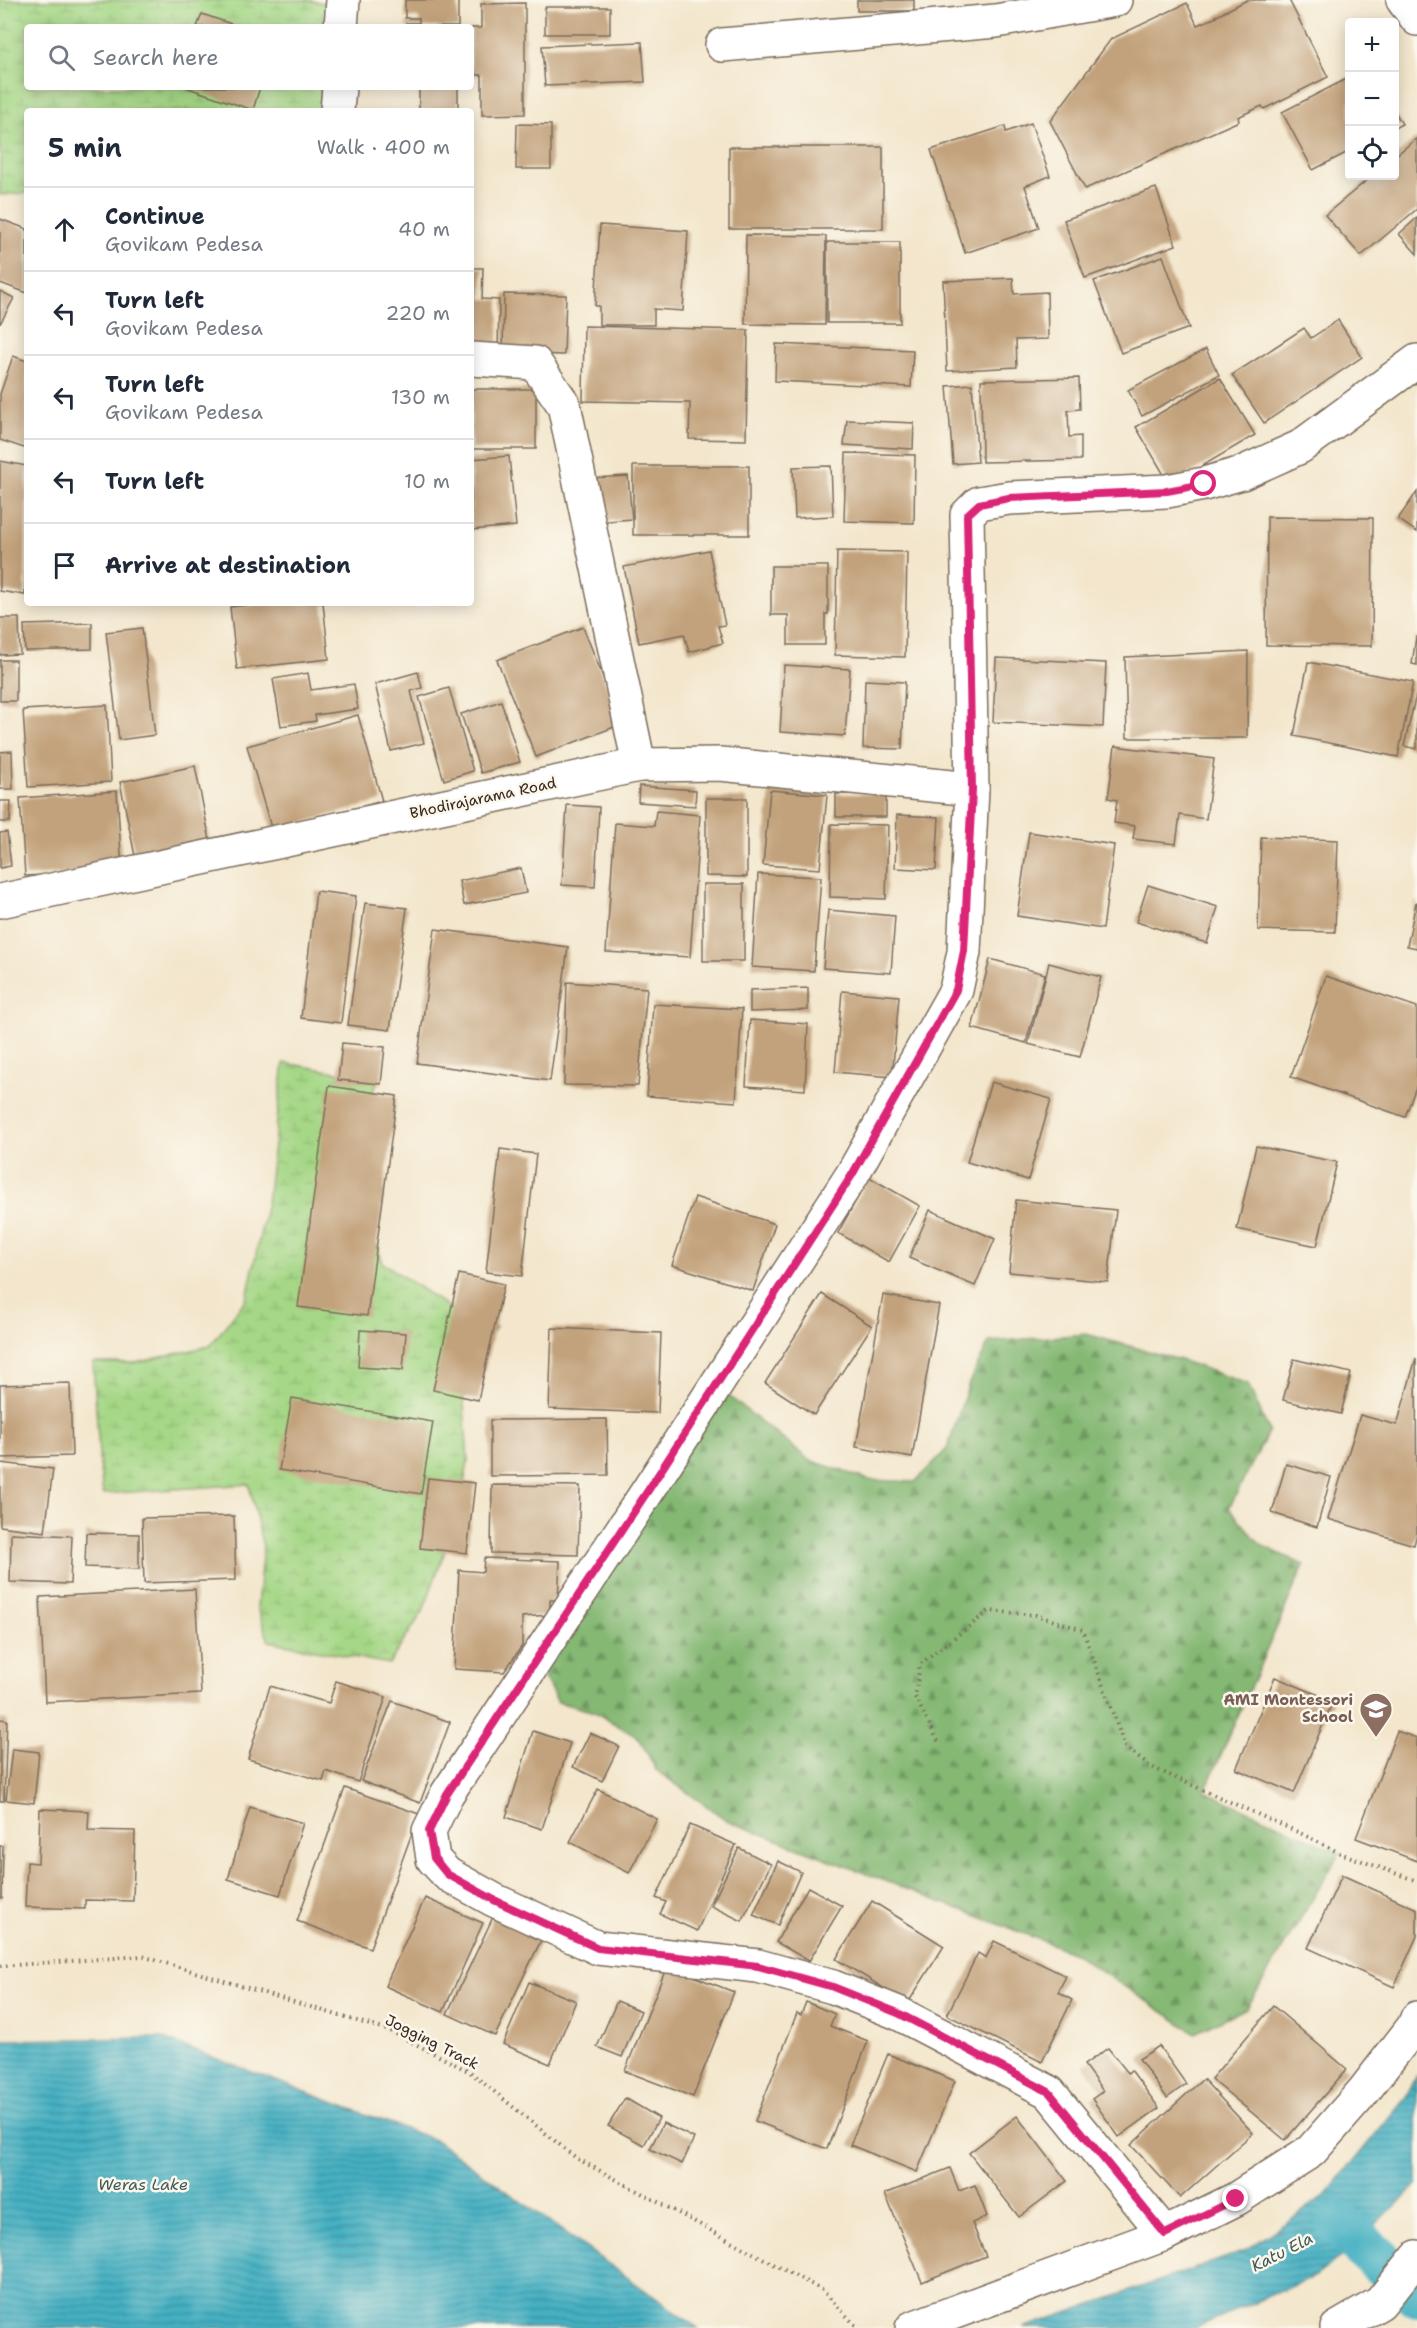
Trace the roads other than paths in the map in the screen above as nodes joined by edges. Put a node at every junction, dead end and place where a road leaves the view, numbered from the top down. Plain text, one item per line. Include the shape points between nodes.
1 (343, 0) edge
2 (1115, 0) edge
3 (1403, 0) edge
4 (1417, 19) edge
5 (341, 24) edge
6 (722, 45) dead end
7 (339, 90) edge
8 (338, 108) edge
9 (474, 359) edge
10 (1417, 361) edge
11 (639, 765) junction
12 (972, 789) junction
13 (0, 901) edge
14 (1417, 2018) edge
15 (1165, 2234) junction
16 (1417, 2257) edge
17 (912, 2328) edge
18 (1336, 2328) edge

1 - 5 street
2 - 6 street via 996,21
3 - 4 street
7 - 8 street
9 - 11 street via 535,363 564,405
10 - 12 street via 1300,447 1242,473 1167,491 1009,498 979,504 967,515
11 - 12 street, Bhodirajarama Road via 720,764
11 - 13 street, Bhodirajarama Road
12 - 15 street via 964,951 956,990 852,1175 447,1794 429,1831 434,1858 447,1874 598,1948 758,1966 833,1987 898,2013 1049,2092
14 - 15 street via 1363,2092 1311,2151 1236,2199
15 - 17 street
16 - 18 street via 1380,2303

